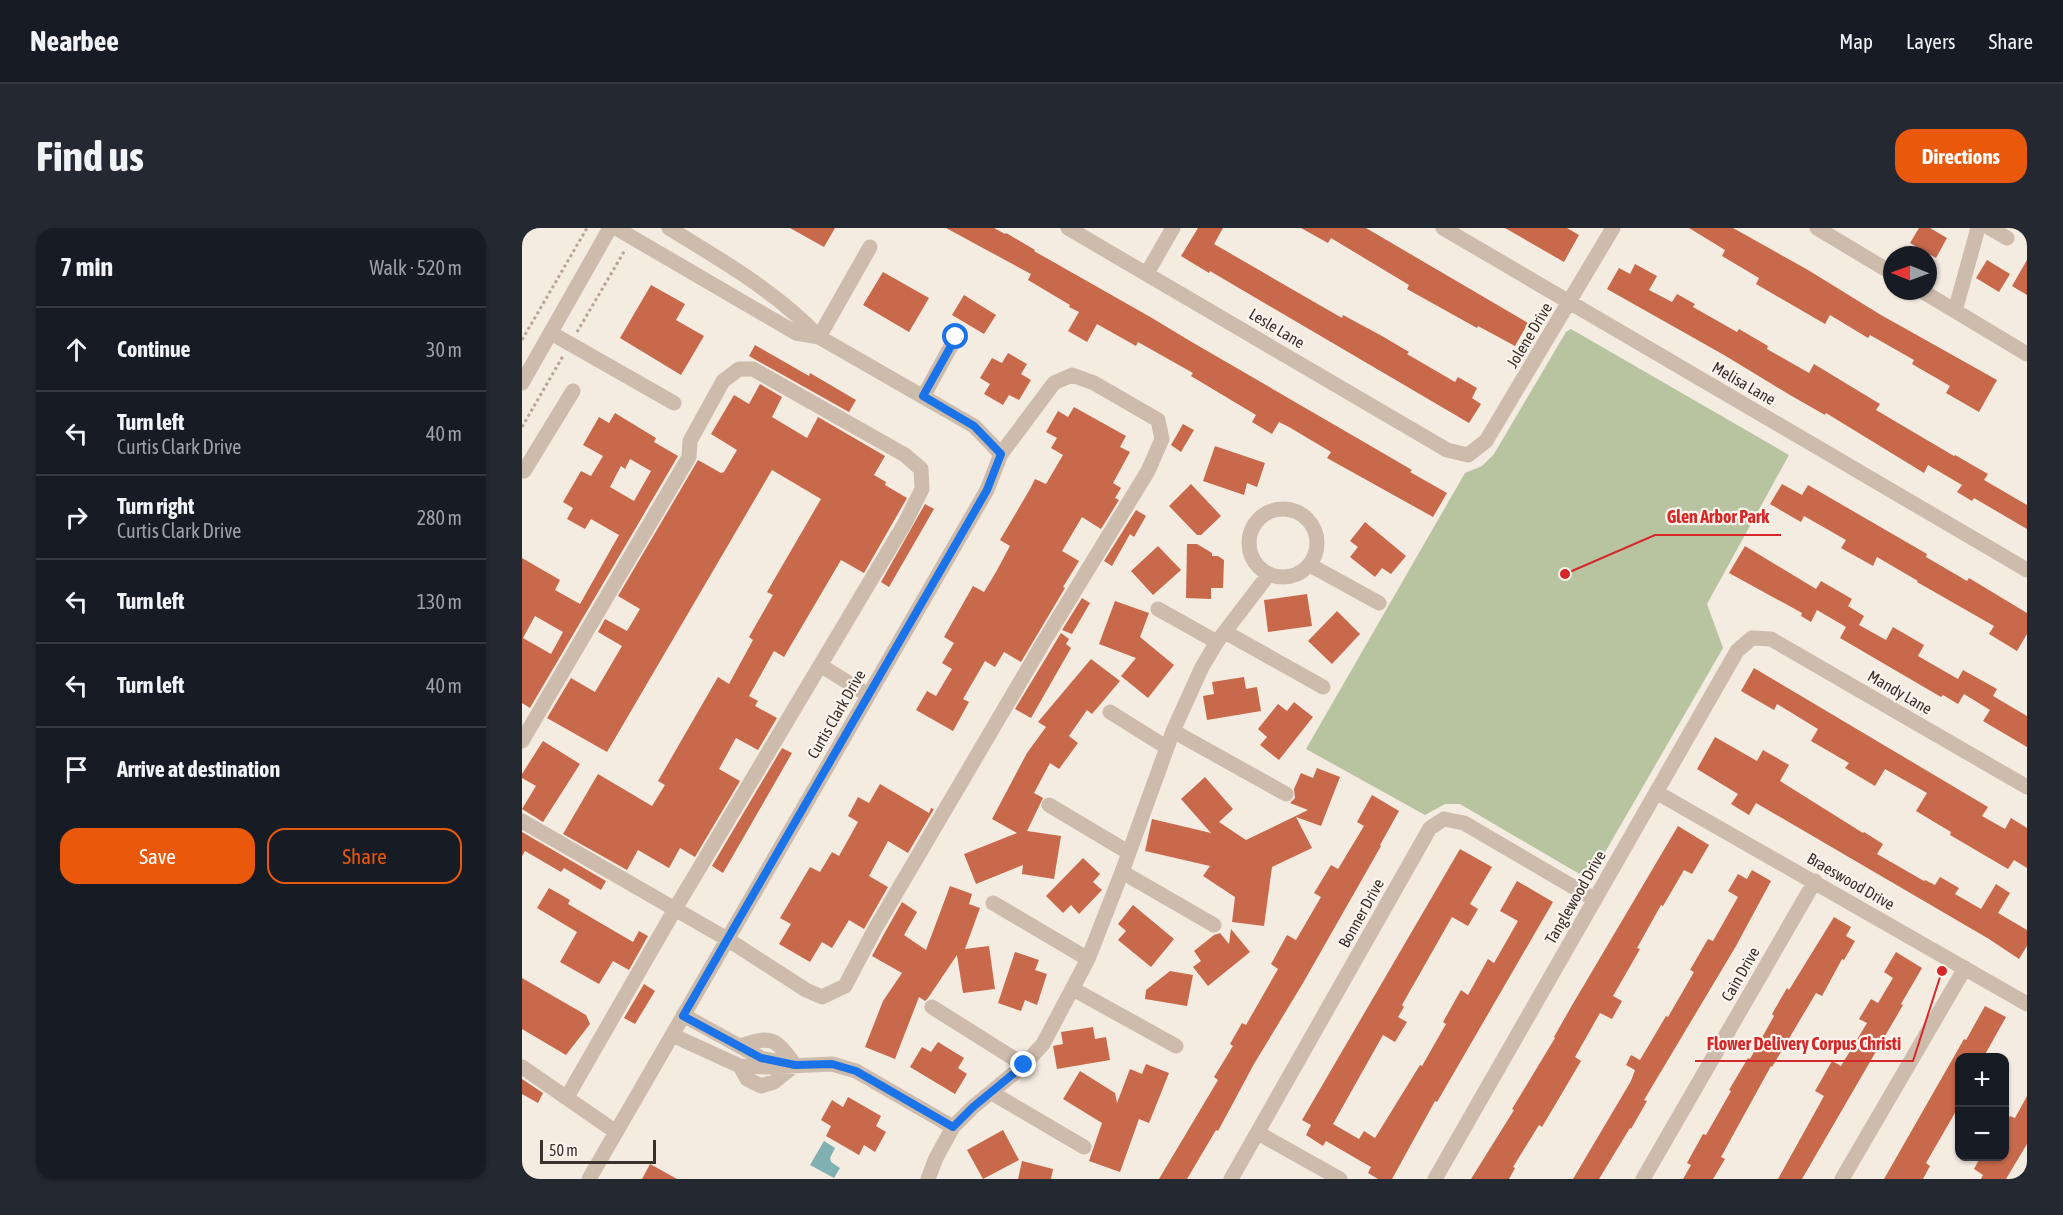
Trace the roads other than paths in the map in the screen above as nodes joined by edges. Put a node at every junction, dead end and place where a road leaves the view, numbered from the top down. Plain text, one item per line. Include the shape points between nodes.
1 (610, 228) edge
2 (615, 228) edge
3 (669, 228) edge
4 (1068, 228) edge
5 (1173, 228) edge
6 (1443, 228) edge
7 (1613, 228) edge
8 (1817, 228) edge
9 (1978, 228) edge
10 (1990, 228) edge
11 (2007, 238) dead end
12 (870, 247) dead end
13 (1883, 268) edge
14 (1147, 273) junction
15 (1937, 300) edge
16 (1570, 302) junction
17 (1955, 311) junction
18 (550, 333) junction
19 (819, 337) junction
20 (956, 337) dead end
21 (2027, 354) edge
22 (522, 383) edge
23 (573, 391) dead end
24 (923, 396) junction
25 (674, 403) dead end
26 (1001, 454) junction
27 (1468, 455) joint
28 (523, 472) edge
29 (1310, 565) junction
30 (2027, 570) edge
31 (1269, 574) junction
32 (1378, 603) dead end
33 (1158, 609) dead end
34 (1221, 637) junction
35 (1752, 638) joint
36 (820, 665) junction
37 (1323, 687) dead end
38 (868, 695) junction
39 (1110, 712) dead end
40 (1173, 731) junction
41 (522, 741) edge
42 (1166, 747) junction
43 (2027, 787) edge
44 (1656, 792) junction
45 (1286, 794) dead end
46 (1049, 805) dead end
47 (522, 821) edge
48 (1128, 852) junction
49 (1122, 872) junction
50 (1815, 880) junction
51 (1594, 899) junction
52 (993, 903) dead end
53 (675, 909) junction
54 (1214, 925) dead end
55 (727, 939) junction
56 (1088, 959) junction
57 (1965, 968) junction
58 (1073, 989) junction
59 (2027, 1004) edge
60 (932, 1007) dead end
61 (683, 1016) junction
62 (672, 1035) junction
63 (1176, 1046) dead end
64 (795, 1065) junction
65 (1024, 1065) junction
66 (522, 1067) edge
67 (992, 1093) junction
68 (567, 1097) junction
69 (953, 1127) junction
70 (616, 1132) junction
71 (1258, 1133) junction
72 (1084, 1147) dead end
73 (589, 1179) edge
74 (928, 1179) edge
75 (1231, 1179) edge
76 (1340, 1179) edge
77 (1435, 1179) edge
78 (1642, 1179) edge
79 (1842, 1179) edge

1 - 18 street
2 - 19 street via 796,333
3 - 19 street via 734,269 804,321
4 - 14 street, Lesle Lane
5 - 14 street
6 - 16 street, Melisa Lane
7 - 16 street, Jolene Drive
8 - 13 street
9 - 17 street
10 - 11 street
12 - 19 street
14 - 27 street, Lesle Lane via 1447,450
15 - 17 street
16 - 27 street, Jolene Drive via 1486,441
16 - 30 street, Melisa Lane
17 - 21 street
18 - 22 street
18 - 25 street
19 - 24 street
20 - 24 street
23 - 28 street
24 - 26 street via 974,426
26 - 38 street, Curtis Clark Drive via 987,490
26 - 55 street, Curtis Clark Drive via 1054,383 1072,375 1095,383 1158,420 1162,439 1148,471 1043,643 845,986 822,997
29 - 31 street via 1286,577
29 - 31 street via 1317,547 1314,527 1300,513 1280,508 1255,523 1249,542 1254,561
29 - 32 street
31 - 34 street
33 - 34 street
34 - 37 street
34 - 40 street via 1202,667
35 - 43 street, Mandy Lane via 1772,639
35 - 44 street, Tanglewood Drive via 1737,651
36 - 38 street
36 - 41 street via 909,515 922,489 921,469 905,455 753,369 739,369 723,381 690,441 689,457
36 - 53 street
38 - 55 street, Curtis Clark Drive
39 - 42 street
40 - 42 street
40 - 45 street
42 - 48 street
44 - 50 street, Braeswood Drive
44 - 51 street, Tanglewood Drive
46 - 48 street
47 - 53 street
48 - 49 street
49 - 54 street
49 - 56 street
50 - 57 street, Braeswood Drive
50 - 78 street, Cain Drive
51 - 71 street, Bonner Drive via 1464,823 1444,819 1430,828
51 - 77 street, Tanglewood Drive
52 - 56 street
53 - 55 street
53 - 68 street
55 - 61 street, Curtis Clark Drive
56 - 58 street
57 - 59 street, Braeswood Drive
57 - 79 street
58 - 63 street
58 - 65 street via 1043,1044
60 - 65 street
61 - 62 street, Curtis Clark Drive
61 - 64 street via 740,1046 771,1040 780,1045
62 - 64 street via 740,1066 747,1078 761,1086 774,1082
62 - 70 street, Curtis Clark Drive
64 - 69 street via 832,1064 856,1071
65 - 67 street
66 - 68 street
67 - 69 street
67 - 72 street
68 - 70 street
69 - 74 street
70 - 73 street, Curtis Clark Drive
71 - 75 street, Bonner Drive
71 - 76 street

